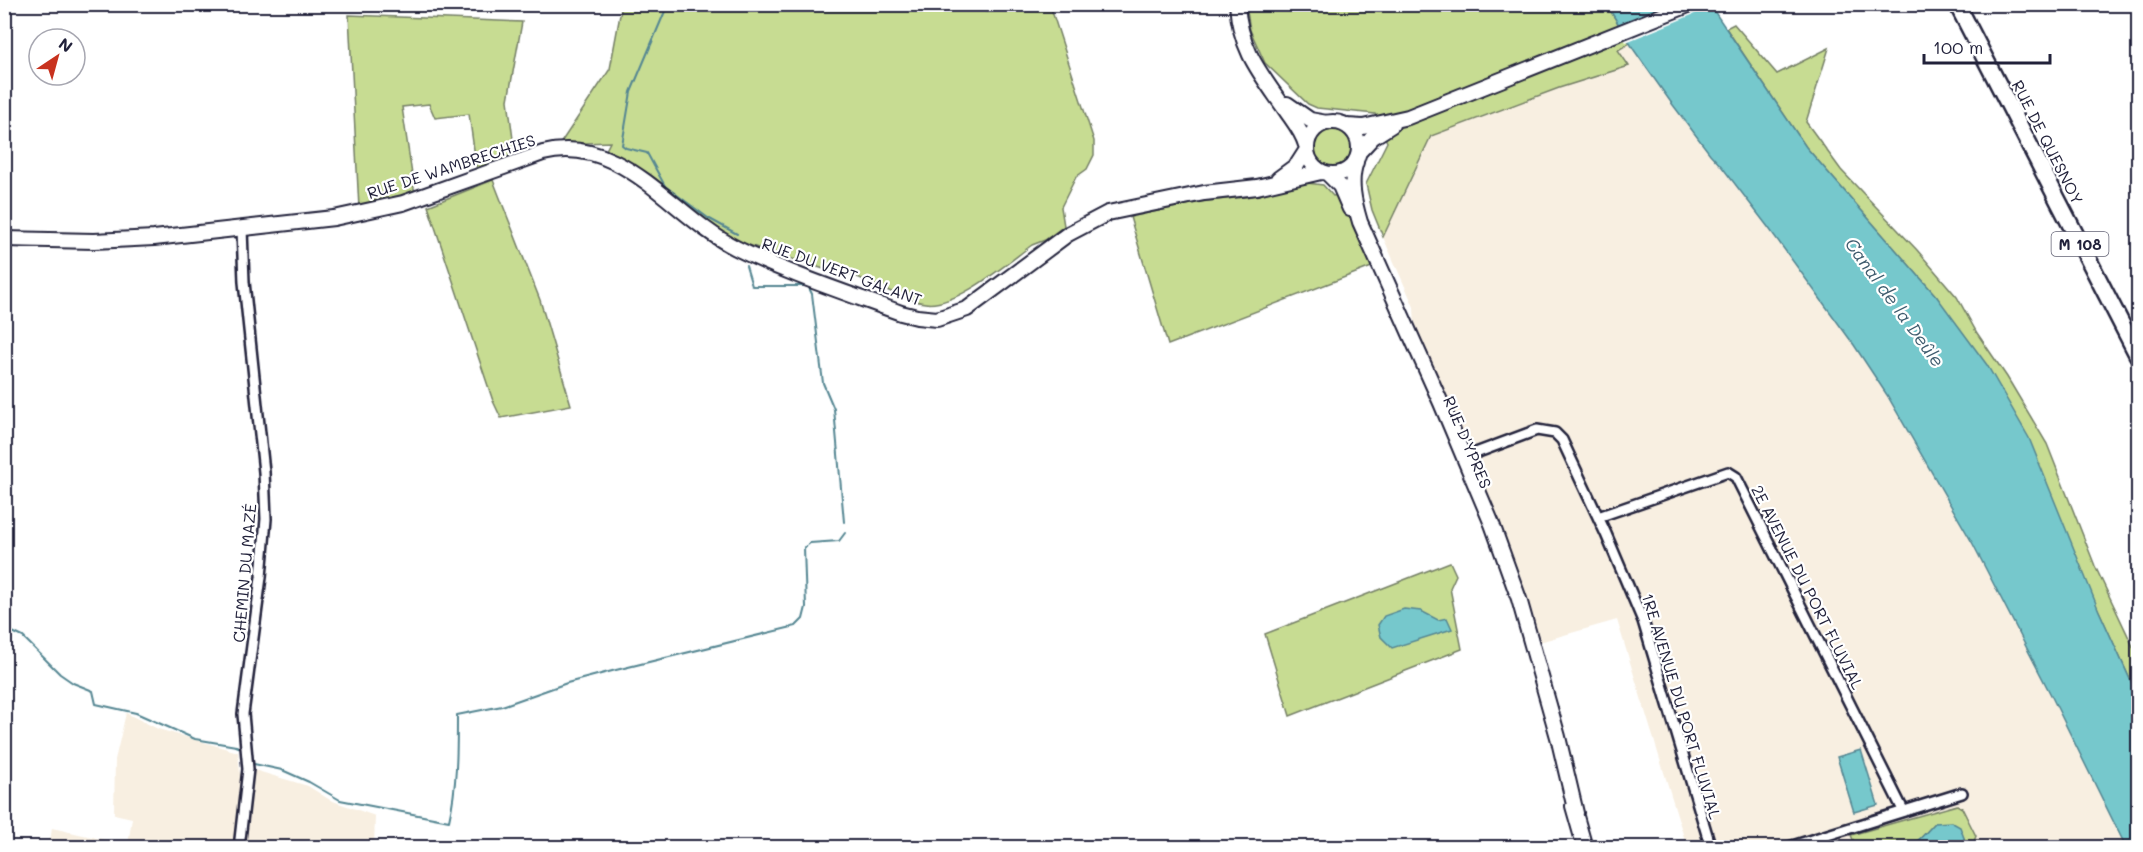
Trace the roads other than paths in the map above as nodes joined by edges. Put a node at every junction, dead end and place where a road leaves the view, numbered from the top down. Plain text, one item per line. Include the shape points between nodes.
1 (1237, 4) edge
2 (1691, 4) edge
3 (1956, 4) edge
4 (1276, 94) junction
5 (1408, 117) junction
6 (1327, 123) junction
7 (1347, 126) junction
8 (1306, 148) junction
9 (1357, 157) junction
10 (1324, 173) junction
11 (1265, 185) junction
12 (242, 229) junction
13 (4, 239) edge
14 (1370, 245) junction
15 (734, 248) joint
16 (1418, 352) junction
17 (2139, 356) edge
18 (1465, 457) junction
19 (1598, 517) junction
20 (1498, 541) junction
21 (1962, 793) dead end
22 (1903, 810) junction
23 (239, 848) edge
24 (1585, 848) edge
25 (1711, 848) edge
26 (1786, 848) edge

1 - 4 main road via 1244,45 1257,71
2 - 5 main road
3 - 17 main road, RUE DE QUESNOY / M 108
4 - 6 main road via 1305,118
4 - 8 main road via 1300,130
5 - 7 main road via 1363,127
5 - 9 main road via 1373,137
6 - 7 main road
6 - 8 main road via 1312,132
7 - 9 main road via 1356,137
8 - 10 main road via 1310,162
8 - 11 main road via 1293,168
9 - 10 main road via 1345,172
9 - 14 main road, RUE D'YPRES via 1352,180 1355,202
10 - 11 main road, RUE DU VERT GALANT
10 - 14 main road, RUE D'YPRES via 1340,186
11 - 15 main road, RUE DU VERT GALANT via 1204,193 1101,216 1061,239 974,305 942,319 901,313
12 - 13 main road, RUE DE WAMBRECHIES via 124,240
12 - 15 main road, RUE DE WAMBRECHIES via 378,210 528,157 569,149 614,160
12 - 23 street, CHEMIN DU MAZÉ via 266,519 243,714 248,770
14 - 16 main road, RUE D'YPRES
16 - 18 main road, RUE D'YPRES
16 - 20 main road, RUE D'YPRES via 1436,411 1472,494
18 - 19 street, 1RE AVENUE DU PORT FLUVIAL via 1537,430 1555,433 1562,440
18 - 20 main road, RUE D'YPRES
19 - 22 street, 2E AVENUE DU PORT FLUVIAL via 1728,472 1736,477
19 - 25 street, 1RE AVENUE DU PORT FLUVIAL via 1643,621
20 - 24 main road, RUE D'YPRES via 1517,592 1546,700 1556,762
21 - 22 street
22 - 26 street

